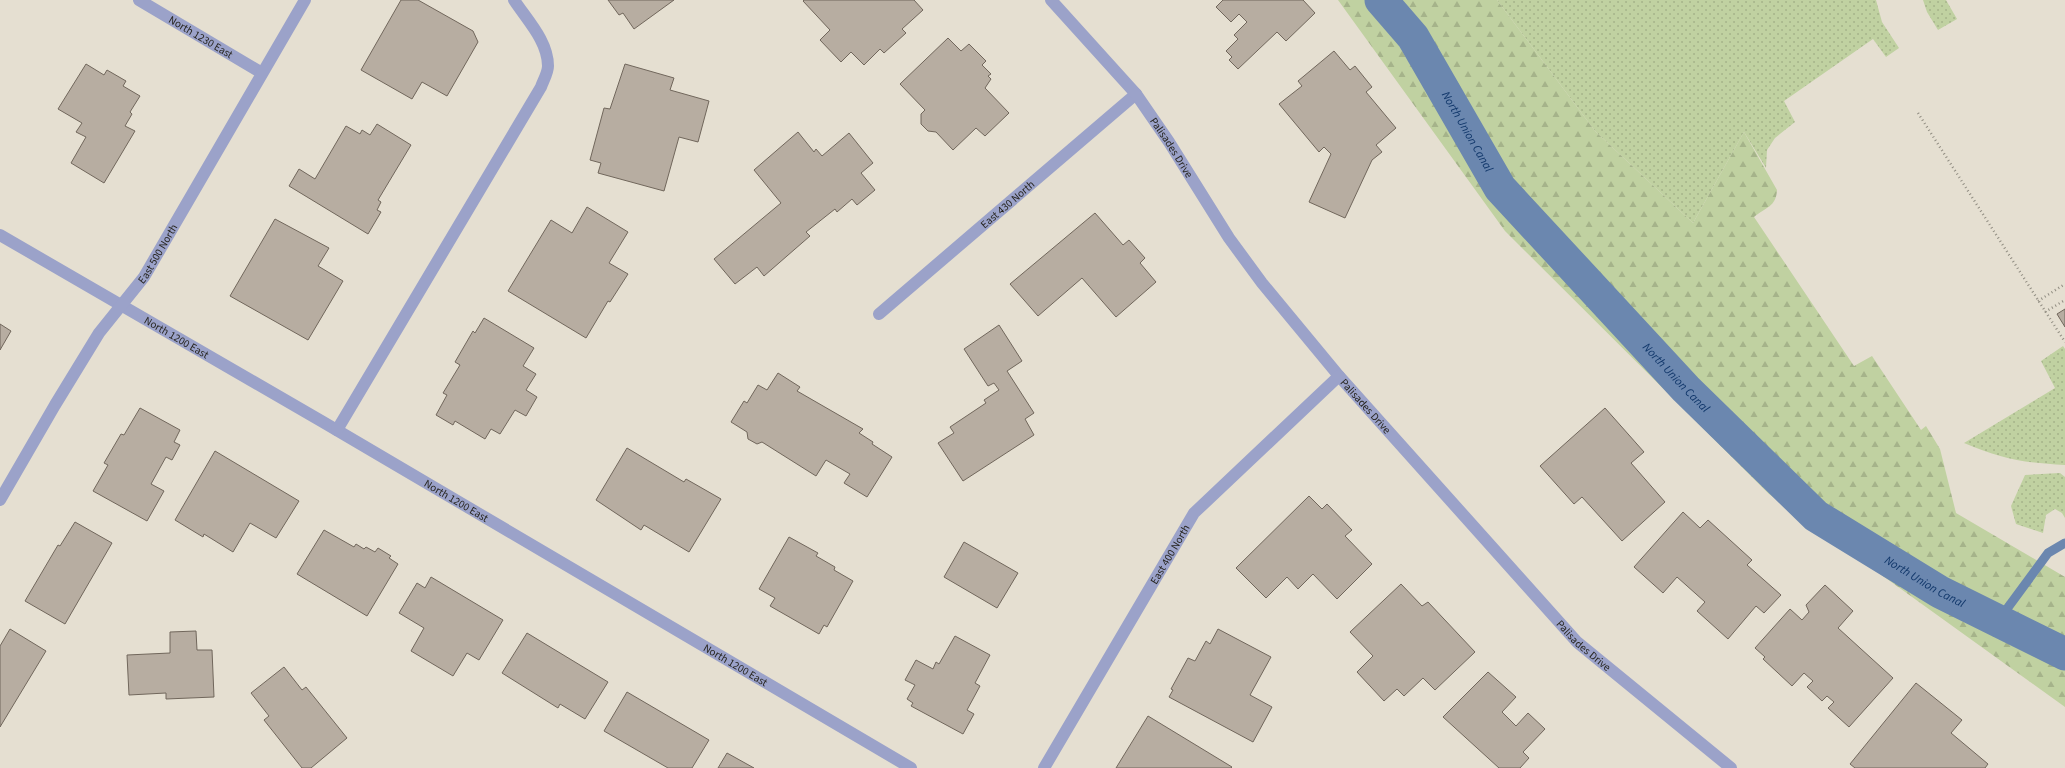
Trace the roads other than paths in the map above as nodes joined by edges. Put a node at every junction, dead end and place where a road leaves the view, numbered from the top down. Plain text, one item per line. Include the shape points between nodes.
1 (139, 0) edge
2 (305, 0) edge
3 (514, 0) edge
4 (1051, 0) edge
5 (262, 73) junction
6 (1136, 94) junction
7 (0, 235) edge
8 (121, 306) junction
9 (879, 314) dead end
10 (1340, 376) junction
11 (337, 430) junction
12 (0, 500) edge
13 (911, 768) edge
14 (1044, 768) edge
15 (1731, 768) edge

1 - 5 street, North 1230 East
2 - 5 street, East 500 North
3 - 11 street via 542,40 546,52 548,67 541,87
4 - 6 street, Palisades Drive
5 - 8 street, East 500 North via 144,277
6 - 9 street, East 430 North
6 - 10 street, Palisades Drive via 1229,238 1262,283
7 - 8 street, North 1200 East
8 - 11 street, North 1200 East
8 - 12 street, East 500 North via 95,340
10 - 14 street, East 400 North via 1194,513
10 - 15 street, Palisades Drive via 1577,642
11 - 13 street, North 1200 East

